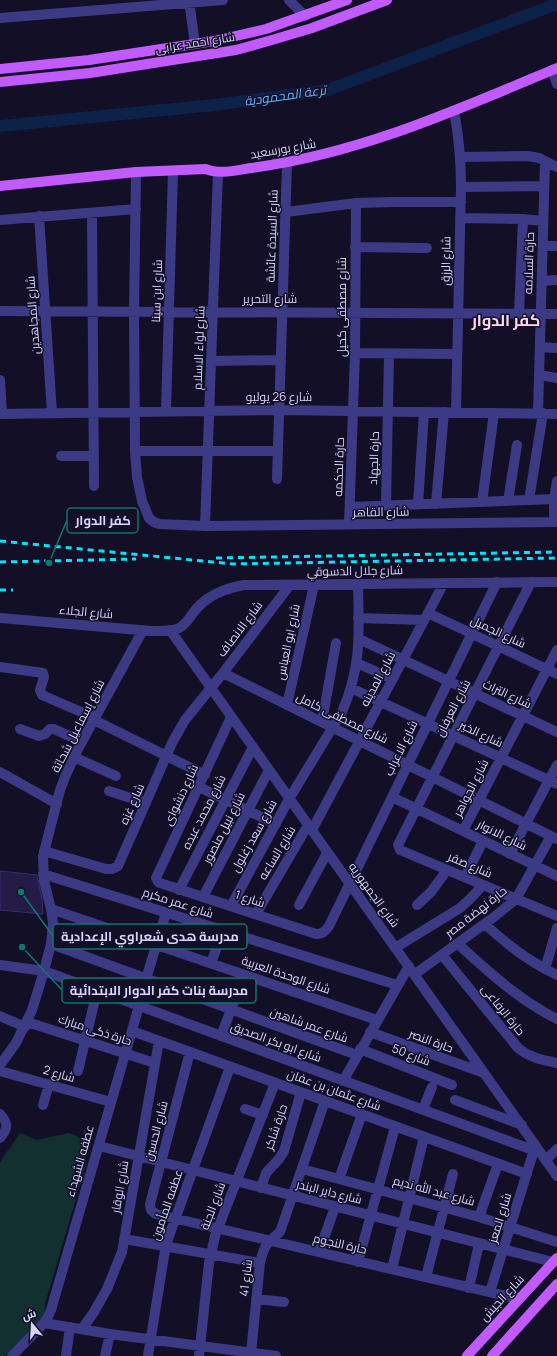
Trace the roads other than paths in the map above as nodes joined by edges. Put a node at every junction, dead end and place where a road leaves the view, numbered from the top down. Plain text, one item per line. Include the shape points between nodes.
1 (223, 0) edge
2 (289, 0) edge
3 (347, 0) edge
4 (387, 0) edge
5 (189, 2) edge
6 (305, 16) junction
7 (0, 18) edge
8 (232, 37) junction
9 (195, 44) junction
10 (236, 50) junction
11 (89, 60) junction
12 (0, 69) edge
13 (555, 69) edge
14 (90, 73) junction
15 (0, 82) edge
16 (557, 84) edge
17 (454, 111) junction
18 (461, 158) junction
19 (545, 161) junction
20 (287, 163) junction
21 (557, 167) edge
22 (173, 171) junction
23 (136, 172) junction
24 (218, 172) junction
25 (0, 186) edge
26 (544, 186) junction
27 (461, 187) junction
28 (461, 202) junction
29 (356, 203) junction
30 (136, 210) junction
31 (286, 212) junction
32 (92, 213) junction
33 (39, 216) junction
34 (460, 218) junction
35 (523, 219) junction
36 (0, 220) edge
37 (543, 221) junction
38 (543, 246) junction
39 (557, 246) edge
40 (355, 247) junction
41 (427, 248) dead end
42 (557, 280) edge
43 (542, 281) junction
44 (0, 311) edge
45 (46, 311) junction
46 (93, 312) junction
47 (134, 312) junction
48 (169, 312) junction
49 (214, 312) junction
50 (282, 312) junction
51 (356, 313) junction
52 (458, 313) junction
53 (519, 314) junction
54 (541, 314) junction
55 (557, 314) edge
56 (540, 347) junction
57 (557, 348) edge
58 (355, 354) junction
59 (389, 354) junction
60 (457, 354) junction
61 (281, 360) junction
62 (211, 361) junction
63 (539, 375) junction
64 (557, 378) edge
65 (0, 380) edge
66 (209, 410) junction
67 (280, 410) junction
68 (354, 410) junction
69 (166, 411) junction
70 (388, 411) junction
71 (94, 412) junction
72 (134, 412) junction
73 (424, 412) junction
74 (444, 412) junction
75 (456, 412) junction
76 (52, 413) junction
77 (494, 413) junction
78 (541, 413) junction
79 (1, 414) edge
80 (557, 414) edge
81 (517, 445) dead end
82 (135, 451) junction
83 (208, 451) junction
84 (278, 451) junction
85 (61, 456) dead end
86 (94, 456) junction
87 (278, 479) dead end
88 (557, 481) edge
89 (94, 486) dead end
90 (554, 499) junction
91 (529, 500) junction
92 (508, 501) junction
93 (482, 502) junction
94 (418, 504) junction
95 (436, 504) junction
96 (386, 505) junction
97 (350, 507) junction
98 (555, 522) edge
99 (349, 525) junction
100 (205, 526) junction
101 (497, 582) junction
102 (531, 582) junction
103 (557, 582) edge
104 (444, 583) junction
105 (358, 584) junction
106 (290, 585) junction
107 (314, 585) junction
108 (426, 616) junction
109 (0, 618) edge
110 (358, 618) junction
111 (144, 630) junction
112 (170, 630) junction
113 (472, 634) junction
114 (359, 639) junction
115 (336, 643) dead end
116 (499, 646) junction
117 (557, 650) edge
118 (403, 660) junction
119 (357, 663) junction
120 (0, 668) edge
121 (547, 669) junction
122 (224, 673) junction
123 (557, 674) edge
124 (392, 678) junction
125 (448, 681) junction
126 (210, 687) junction
127 (351, 688) junction
128 (475, 693) junction
129 (380, 702) junction
130 (287, 705) junction
131 (523, 716) junction
132 (232, 717) junction
133 (95, 719) junction
134 (322, 722) junction
135 (428, 724) junction
136 (332, 727) junction
137 (20, 729) dead end
138 (557, 732) edge
139 (454, 736) junction
140 (360, 741) junction
141 (82, 742) junction
142 (253, 747) junction
143 (167, 756) junction
144 (74, 757) junction
145 (501, 758) junction
146 (408, 765) junction
147 (557, 765) edge
148 (269, 770) junction
149 (0, 772) edge
150 (205, 775) junction
151 (116, 776) dead end
152 (433, 777) junction
153 (553, 782) edge
154 (199, 787) junction
155 (109, 791) dead end
156 (392, 797) junction
157 (289, 799) junction
158 (226, 800) junction
159 (479, 800) junction
160 (146, 803) junction
161 (57, 804) junction
162 (417, 809) junction
163 (248, 810) junction
164 (276, 824) junction
165 (526, 824) junction
166 (310, 828) junction
167 (463, 831) junction
168 (554, 838) edge
169 (483, 841) junction
170 (398, 845) joint
171 (44, 851) junction
172 (327, 852) junction
173 (510, 854) junction
174 (535, 866) junction
175 (447, 870) junction
176 (43, 874) junction
177 (557, 876) edge
178 (465, 877) junction
179 (160, 883) joint
180 (349, 884) junction
181 (483, 885) junction
182 (179, 890) junction
183 (203, 897) junction
184 (516, 899) junction
185 (299, 905) dead end
186 (417, 905) dead end
187 (231, 906) junction
188 (51, 909) junction
189 (166, 913) junction
190 (256, 914) junction
191 (557, 916) edge
192 (485, 924) junction
193 (329, 926) joint
194 (557, 928) edge
195 (223, 931) junction
196 (51, 944) junction
197 (458, 944) junction
198 (156, 945) junction
199 (396, 948) junction
200 (442, 955) junction
201 (211, 964) junction
202 (0, 965) edge
203 (545, 969) junction
204 (412, 970) junction
205 (44, 971) junction
206 (244, 975) junction
207 (557, 975) edge
208 (146, 979) junction
209 (397, 985) junction
210 (97, 990) junction
211 (139, 1006) junction
212 (231, 1010) junction
213 (0, 1016) edge
214 (557, 1019) edge
215 (377, 1020) junction
216 (26, 1024) junction
217 (132, 1031) junction
218 (370, 1032) junction
219 (221, 1036) junction
220 (158, 1040) junction
221 (85, 1041) junction
222 (190, 1052) junction
223 (358, 1052) junction
224 (125, 1054) junction
225 (155, 1063) junction
226 (557, 1063) edge
227 (0, 1065) edge
228 (230, 1067) junction
229 (0, 1071) edge
230 (78, 1071) dead end
231 (484, 1073) junction
232 (343, 1081) junction
233 (275, 1083) junction
234 (49, 1084) junction
235 (452, 1085) dead end
236 (432, 1087) dead end
237 (301, 1092) junction
238 (455, 1100) dead end
239 (325, 1101) junction
240 (111, 1102) junction
241 (43, 1106) dead end
242 (245, 1109) dead end
243 (423, 1109) junction
244 (0, 1114) edge
245 (362, 1114) junction
246 (263, 1115) junction
247 (522, 1125) junction
248 (395, 1127) junction
249 (424, 1137) junction
250 (0, 1138) edge
251 (98, 1146) junction
252 (557, 1149) edge
253 (540, 1155) junction
254 (138, 1157) junction
255 (161, 1162) junction
256 (498, 1164) junction
257 (302, 1169) junction
258 (193, 1171) junction
259 (453, 1174) dead end
260 (526, 1174) junction
261 (557, 1176) edge
262 (339, 1179) junction
263 (236, 1182) junction
264 (261, 1188) junction
265 (379, 1190) junction
266 (293, 1196) junction
267 (409, 1198) junction
268 (334, 1207) junction
269 (444, 1207) junction
270 (156, 1214) joint
271 (371, 1216) junction
272 (479, 1217) junction
273 (175, 1219) junction
274 (402, 1224) junction
275 (510, 1227) junction
276 (218, 1229) junction
277 (437, 1233) junction
278 (124, 1240) junction
279 (268, 1241) junction
280 (557, 1242) edge
281 (479, 1244) junction
282 (166, 1247) junction
283 (503, 1250) junction
284 (319, 1252) junction
285 (210, 1255) junction
286 (555, 1260) edge
287 (358, 1262) junction
288 (260, 1263) junction
289 (392, 1269) junction
290 (426, 1277) junction
291 (557, 1284) edge
292 (469, 1288) junction
293 (490, 1292) junction
294 (256, 1299) junction
295 (519, 1299) junction
296 (284, 1302) dead end
297 (44, 1323) junction
298 (70, 1327) junction
299 (82, 1329) junction
300 (110, 1334) junction
301 (151, 1339) junction
302 (200, 1346) junction
303 (236, 1353) edge
304 (251, 1353) junction
305 (12, 1356) edge
306 (66, 1356) edge
307 (106, 1356) edge
308 (148, 1356) edge
309 (199, 1356) edge
310 (272, 1356) edge
311 (276, 1356) edge
312 (467, 1356) edge
313 (492, 1356) edge

1 - 5 street
2 - 6 street
3 - 6 main road, شارع احمد عرابى
4 - 10 main road, شارع احمد عرابى via 312,28
5 - 7 street
5 - 9 street
6 - 8 main road, شارع احمد عرابى
8 - 9 main road, شارع احمد عرابى
8 - 10 main road
9 - 11 main road, شارع احمد عرابى
10 - 14 main road, شارع احمد عرابى
11 - 12 main road, شارع احمد عرابى
11 - 14 main road
13 - 16 street
13 - 17 main road, شارع بورسعيد
14 - 15 main road, شارع احمد عرابى
17 - 18 street, شارع الرزق
17 - 20 main road, شارع بورسعيد via 355,147
18 - 19 street via 528,156
18 - 27 street, شارع الرزق
19 - 21 street
19 - 26 street, حارة السلامه
20 - 24 main road, شارع بورسعيد
20 - 31 street, شارع السيدة عائشة
22 - 23 main road, شارع بورسعيد
22 - 24 main road, شارع بورسعيد via 206,169
22 - 48 street, شارع ابن سينا
23 - 25 main road, شارع بورسعيد
23 - 30 street, شارع القاهر
24 - 49 street, شارع لواء الاسلام
26 - 27 street
26 - 37 street, حارة السلامه
27 - 28 street, شارع الرزق
28 - 29 street
28 - 34 street, شارع الرزق
29 - 31 street
29 - 40 street, شارع مصطفى كحيل
30 - 32 street
30 - 47 street, شارع القاهر
31 - 50 street, شارع السيدة عائشة
32 - 33 street
32 - 46 street
33 - 36 street
33 - 45 street, شارع المجاهدين
34 - 35 street
34 - 52 street, شارع الرزق
35 - 37 street
35 - 53 street
37 - 38 street, حارة السلامه
38 - 39 street
38 - 43 street, حارة السلامه
40 - 41 street
40 - 51 street, شارع مصطفى كحيل
42 - 43 street
43 - 54 street, حارة السلامه
44 - 45 street, شارع التحرير
45 - 46 street, شارع التحرير
45 - 76 street, شارع المجاهدين
46 - 47 street, شارع التحرير
46 - 71 street
47 - 48 street, شارع التحرير
47 - 72 street, شارع القاهر
48 - 49 street, شارع التحرير
48 - 69 street, شارع ابن سينا
49 - 50 street, شارع التحرير
49 - 62 street, شارع لواء الاسلام
50 - 51 street, شارع التحرير
50 - 61 street, شارع السيدة عائشة
51 - 52 street, شارع التحرير
51 - 58 street, شارع مصطفى كحيل
52 - 53 street, شارع التحرير
52 - 60 street, شارع الرزق
53 - 54 street, شارع التحرير
54 - 55 street, شارع التحرير
54 - 56 street, حارة السلامه
56 - 57 street
56 - 63 street, حارة السلامه
58 - 59 street
58 - 68 street, شارع مصطفى كحيل
59 - 60 street
59 - 70 street, حارة الجهاد
60 - 75 street, شارع الرزق
61 - 62 street
61 - 67 street, شارع السيدة عائشة
62 - 66 street, شارع لواء الاسلام
63 - 64 street
63 - 78 street, حارة السلامه
65 - 79 street
66 - 67 street, شارع 26 يوليو
66 - 69 street, شارع 26 يوليو
66 - 83 street, شارع لواء الاسلام
67 - 68 street, شارع 26 يوليو
67 - 84 street, شارع السيدة عائشة
68 - 70 street, شارع 26 يوليو
68 - 97 street, حارة الحكمه
69 - 72 street, شارع 26 يوليو
70 - 73 street, شارع 26 يوليو
70 - 96 street, حارة الجهاد
71 - 72 street, شارع 26 يوليو
71 - 76 street, شارع 26 يوليو
71 - 86 street
72 - 82 street, شارع القاهر
73 - 74 street, شارع 26 يوليو
73 - 94 street
74 - 75 street, شارع 26 يوليو
74 - 95 street
75 - 77 street, شارع 26 يوليو
76 - 79 street, شارع 26 يوليو
77 - 78 street, شارع 26 يوليو
77 - 93 street
78 - 80 street, شارع 26 يوليو
78 - 91 street, حارة السلامه
81 - 92 street
82 - 83 street
82 - 100 street, شارع القاهر via 142,501 149,518 159,524
83 - 84 street
83 - 100 street, شارع لواء الاسلام
84 - 87 street, شارع السيدة عائشة
85 - 86 street
86 - 89 street
88 - 90 street
90 - 91 street, شارع القاهر
90 - 98 street
91 - 92 street, شارع القاهر
92 - 93 street, شارع القاهر
93 - 95 street, شارع القاهر
94 - 95 street, شارع القاهر
94 - 96 street, شارع القاهر
96 - 97 street, شارع القاهر
97 - 99 street, حارة الحكمه
98 - 99 street, شارع القاهر
99 - 100 street, شارع القاهر
101 - 102 street, شارع جلال الدسوقي
101 - 104 street, شارع جلال الدسوقي
101 - 113 street, شارع الاعراب
102 - 103 street, شارع جلال الدسوقي
102 - 116 street, شارع العرفان
104 - 105 street, شارع جلال الدسوقي
104 - 108 street, شارع المدينه
105 - 107 street, شارع جلال الدسوقي
105 - 110 street, شارع سعد زغلول
106 - 107 street, شارع جلال الدسوقي
106 - 112 street, شارع جلال الدسوقي via 244,586 224,590 206,600 180,627
106 - 122 street, شارع الانصاف
107 - 130 street, شارع ابو العباس
108 - 110 street, شارع الجميل
108 - 113 street, شارع الجميل
108 - 118 street, شارع المدينه
109 - 111 street, شارع الجلاء
110 - 114 street, شارع سعد زغلول
111 - 112 street, شارع الجلاء
111 - 133 street, شارع إسماعيل شحاتة
112 - 126 street, شارع الجمهوريه
113 - 116 street, شارع الجميل
113 - 125 street, شارع الاعراب
114 - 118 street, شارع التراث
114 - 119 street, شارع سعد زغلول
115 - 134 street
116 - 121 street, شارع الجميل
116 - 128 street, شارع العرفان
117 - 121 street, شارع الجواهر
118 - 124 street, شارع المدينه
118 - 125 street, شارع التراث
119 - 124 street
119 - 127 street, شارع سعد زغلول
120 - 133 street via 43,673 40,690 42,695
121 - 123 street, شارع الجميل
121 - 131 street, شارع الجواهر
122 - 126 street, شارع الانصاف
122 - 130 street, شارع مصطفى كامل
124 - 129 street, شارع المدينه
125 - 128 street, شارع التراث
125 - 135 street, شارع الاعراب
126 - 132 street, شارع الجمهوريه
126 - 143 street, شارع غزه via 185,720
127 - 129 street, شارع الخير
127 - 136 street, شارع سعد زغلول via 342,712
128 - 131 street, شارع التراث
128 - 139 street, شارع العرفان
129 - 135 street, شارع الخير
129 - 140 street, شارع المدينه
130 - 134 street, شارع مصطفى كامل
131 - 138 street, شارع التراث
131 - 145 street, شارع الجواهر
132 - 142 street, شارع الجمهوريه
132 - 150 street, شارع دنشواى
133 - 141 street, شارع إسماعيل شحاتة
133 - 143 street
134 - 136 street, شارع مصطفى كامل
135 - 139 street, شارع الخير
135 - 146 street, شارع الاعراب
136 - 140 street, شارع مصطفى كامل
136 - 157 street, شارع سعد زغلول
137 - 141 street via 39,736 54,729
139 - 145 street, شارع الخير
139 - 152 street, شارع العرفان
140 - 146 street, شارع مصطفى كامل
140 - 166 street, شارع المدينه
141 - 144 street, شارع إسماعيل شحاتة
142 - 148 street, شارع الجمهوريه
142 - 158 street, شارع محمد عبده
143 - 150 street
143 - 160 street, شارع غزه
144 - 151 street
144 - 161 street, شارع إسماعيل شحاتة
145 - 153 street, شارع الخير
145 - 159 street, شارع الجواهر
146 - 152 street, شارع مصطفى كامل
146 - 156 street, شارع الاعراب
147 - 153 street
148 - 157 street, شارع الجمهوريه
148 - 163 street, شارع نبيل منصور
149 - 161 street
150 - 154 street, شارع دنشواى
152 - 159 street, شارع مصطفى كامل
152 - 162 street, شارع العرفان
153 - 165 street
154 - 158 street
154 - 179 street, شارع دنشواى via 156,878
155 - 160 street
156 - 162 street, شارع الانوار
156 - 180 street, شارع الاعراب
157 - 164 street, شارع سعد زغلول
157 - 166 street, شارع الجمهوريه
158 - 163 street
158 - 182 street, شارع محمد عبده
159 - 165 street, شارع مصطفى كامل
159 - 167 street, شارع الجواهر
160 - 171 street, شارع غزه via 115,868 106,869
161 - 171 street, شارع إسماعيل شحاتة
162 - 167 street, شارع الانوار
162 - 170 street, شارع العرفان
163 - 164 street
163 - 183 street, شارع نبيل منصور
164 - 187 street, شارع سعد زغلول
165 - 168 street, شارع مصطفى كامل
165 - 173 street
166 - 172 street, شارع الجمهوريه
166 - 190 street, شارع الساعه
167 - 169 street, شارع الانوار
168 - 174 street, حارة نهضة مصر
169 - 173 street, شارع الانوار
169 - 178 street
170 - 175 street, شارع صقر via 400,850
171 - 176 street, شارع إسماعيل شحاتة
172 - 180 street, شارع الجمهوريه
172 - 185 street
173 - 174 street, شارع الانوار
174 - 177 street, شارع الانوار
174 - 184 street, حارة نهضة مصر
175 - 178 street, شارع صقر
175 - 186 street via 431,892
176 - 188 street, شارع إسماعيل شحاتة
176 - 189 street, شارع عمر مكرم
178 - 181 street, شارع صقر
179 - 182 street, شارع 1
180 - 193 street, شارع الاعراب
180 - 199 street, شارع الجمهوريه
181 - 184 street, شارع صقر
181 - 199 street via 460,908
182 - 183 street, شارع 1
183 - 187 street, شارع 1
184 - 191 street, شارع صقر
184 - 192 street, حارة نهضة مصر
187 - 190 street, شارع 1
188 - 196 street, شارع إسماعيل شحاتة
188 - 198 street, شارع الوحدة العربية
189 - 195 street, شارع عمر مكرم
189 - 198 street
190 - 193 street, شارع 1 via 316,934 321,934
192 - 197 street, حارة نهضة مصر
192 - 203 street via 515,950
194 - 203 street
195 - 201 street
195 - 209 street, شارع عمر مكرم
196 - 205 street, شارع إسماعيل شحاتة
196 - 208 street, شارع عمر شاهين
197 - 200 street, حارة نهضة مصر
197 - 214 street via 515,994
198 - 201 street, شارع الوحدة العربية
198 - 208 street
199 - 204 street, شارع الجمهوريه
200 - 204 street, حارة نهضة مصر
200 - 226 street, حارة الرفاعى via 518,1048 528,1056
201 - 206 street, شارع الوحدة العربية
202 - 205 street, شارع ابو بكر الصديق
203 - 207 street
204 - 209 street
204 - 231 street, شارع الجمهوريه
205 - 210 street, شارع ابو بكر الصديق
205 - 216 street, شارع إسماعيل شحاتة
206 - 212 street
206 - 215 street, شارع الوحدة العربية
208 - 212 street, شارع عمر شاهين
209 - 215 street
210 - 211 street, شارع ابو بكر الصديق
210 - 221 street
211 - 217 street, عطفه الشهداء
211 - 219 street, شارع ابو بكر الصديق
212 - 219 street
212 - 223 street, شارع عمر شاهين
213 - 216 street, حارة ذكى مبارك
215 - 218 street
216 - 221 street, حارة ذكى مبارك
216 - 227 street, شارع إسماعيل شحاتة
217 - 220 street, شارع عثمان بن عفان
217 - 224 street, عطفه الشهداء
218 - 223 street
218 - 231 street, حارة النصر
219 - 232 street, شارع ابو بكر الصديق
220 - 222 street, شارع عثمان بن عفان
220 - 225 street, شارع الوقار
221 - 224 street, حارة ذكى مبارك
221 - 230 street
222 - 228 street, شارع عثمان بن عفان
222 - 255 street, شارع الحسين
223 - 232 street
223 - 235 street, شارع 50
224 - 225 street, حارة ذكى مبارك
224 - 240 street, عطفه الشهداء
225 - 254 street, شارع الوقار
228 - 233 street, شارع عثمان بن عفان
228 - 258 street, عطفه المأمون
229 - 234 street, شارع 2
231 - 247 street, شارع الجمهوريه
232 - 243 street, شارع ابو بكر الصديق
233 - 237 street, شارع عثمان بن عفان
233 - 246 street, شارع الجنة
234 - 240 street, شارع 2
234 - 241 street
236 - 243 street
237 - 239 street, شارع عثمان بن عفان
237 - 264 street, حارة شاكر via 284,1151 266,1173
238 - 247 street
239 - 245 street, شارع عثمان بن عفان
239 - 257 street, شارع 41
240 - 251 street, عطفه الشهداء
242 - 246 street
243 - 253 street, شارع ابو بكر الصديق
244 - 250 street via 6,1120 6,1130
245 - 248 street, شارع عثمان بن عفان
245 - 262 street
246 - 263 street, شارع الجنة
247 - 253 street, شارع الجمهوريه
248 - 249 street, شارع عثمان بن عفان
248 - 265 street
249 - 256 street, شارع عثمان بن عفان
249 - 267 street
251 - 254 street, شارع داير البندر
251 - 297 street, عطفه الشهداء via 51,1310
252 - 253 street
253 - 260 street, شارع المعز
253 - 261 street, شارع الجمهوريه
254 - 255 street, شارع داير البندر
254 - 278 street, شارع الوقار
255 - 258 street, شارع داير البندر
255 - 270 street, شارع الحسين via 150,1204 151,1210
256 - 260 street, شارع عثمان بن عفان
256 - 272 street
257 - 262 street, شارع عبد الله نديم
257 - 266 street, شارع 41
258 - 263 street, شارع داير البندر
258 - 273 street, عطفه المأمون
259 - 269 street
260 - 275 street, شارع المعز
262 - 265 street, شارع عبد الله نديم
263 - 264 street, شارع داير البندر
263 - 276 street, شارع الجنة
264 - 266 street, شارع داير البندر
265 - 267 street, شارع عبد الله نديم
265 - 271 street
266 - 268 street, شارع داير البندر
266 - 279 street, شارع 41 via 280,1232
267 - 269 street, شارع عبد الله نديم
267 - 274 street
268 - 271 street, شارع داير البندر
268 - 284 street
269 - 272 street, شارع عبد الله نديم
269 - 277 street
270 - 273 street, حارة النجوم
271 - 274 street, شارع داير البندر
271 - 287 street
272 - 275 street, شارع عبد الله نديم
273 - 276 street, حارة النجوم
273 - 282 street, عطفه المأمون
274 - 277 street, شارع داير البندر
274 - 289 street
275 - 280 street, شارع عبد الله نديم
275 - 283 street, شارع المعز
276 - 279 street, حارة النجوم
276 - 285 street, شارع الجنة
277 - 281 street, شارع داير البندر
277 - 290 street
278 - 282 street
278 - 299 street, شارع الوقار via 108,1289
279 - 284 street, حارة النجوم
279 - 288 street, شارع 41 via 262,1251
281 - 283 street, شارع داير البندر
281 - 292 street
282 - 285 street
282 - 301 street, عطفه المأمون
283 - 286 street, شارع داير البندر
283 - 293 street, شارع المعز
284 - 287 street, حارة النجوم
285 - 288 street
285 - 302 street, شارع الجنة
286 - 295 main road, شارع الجيش
287 - 289 street, حارة النجوم
288 - 294 street, شارع 41
289 - 290 street, حارة النجوم
290 - 292 street, حارة النجوم
291 - 313 main road
292 - 293 street, حارة النجوم
293 - 295 street, حارة النجوم
294 - 296 street
294 - 304 street, شارع 41
295 - 312 main road, شارع الجيش
297 - 298 street
297 - 305 street, عطفه الشهداء
298 - 299 street
298 - 306 street
299 - 300 street
300 - 301 street
300 - 307 street
301 - 302 street
301 - 308 street, عطفه المأمون
302 - 303 street
302 - 309 street, شارع الجنة
303 - 304 street
304 - 310 street
310 - 311 street

